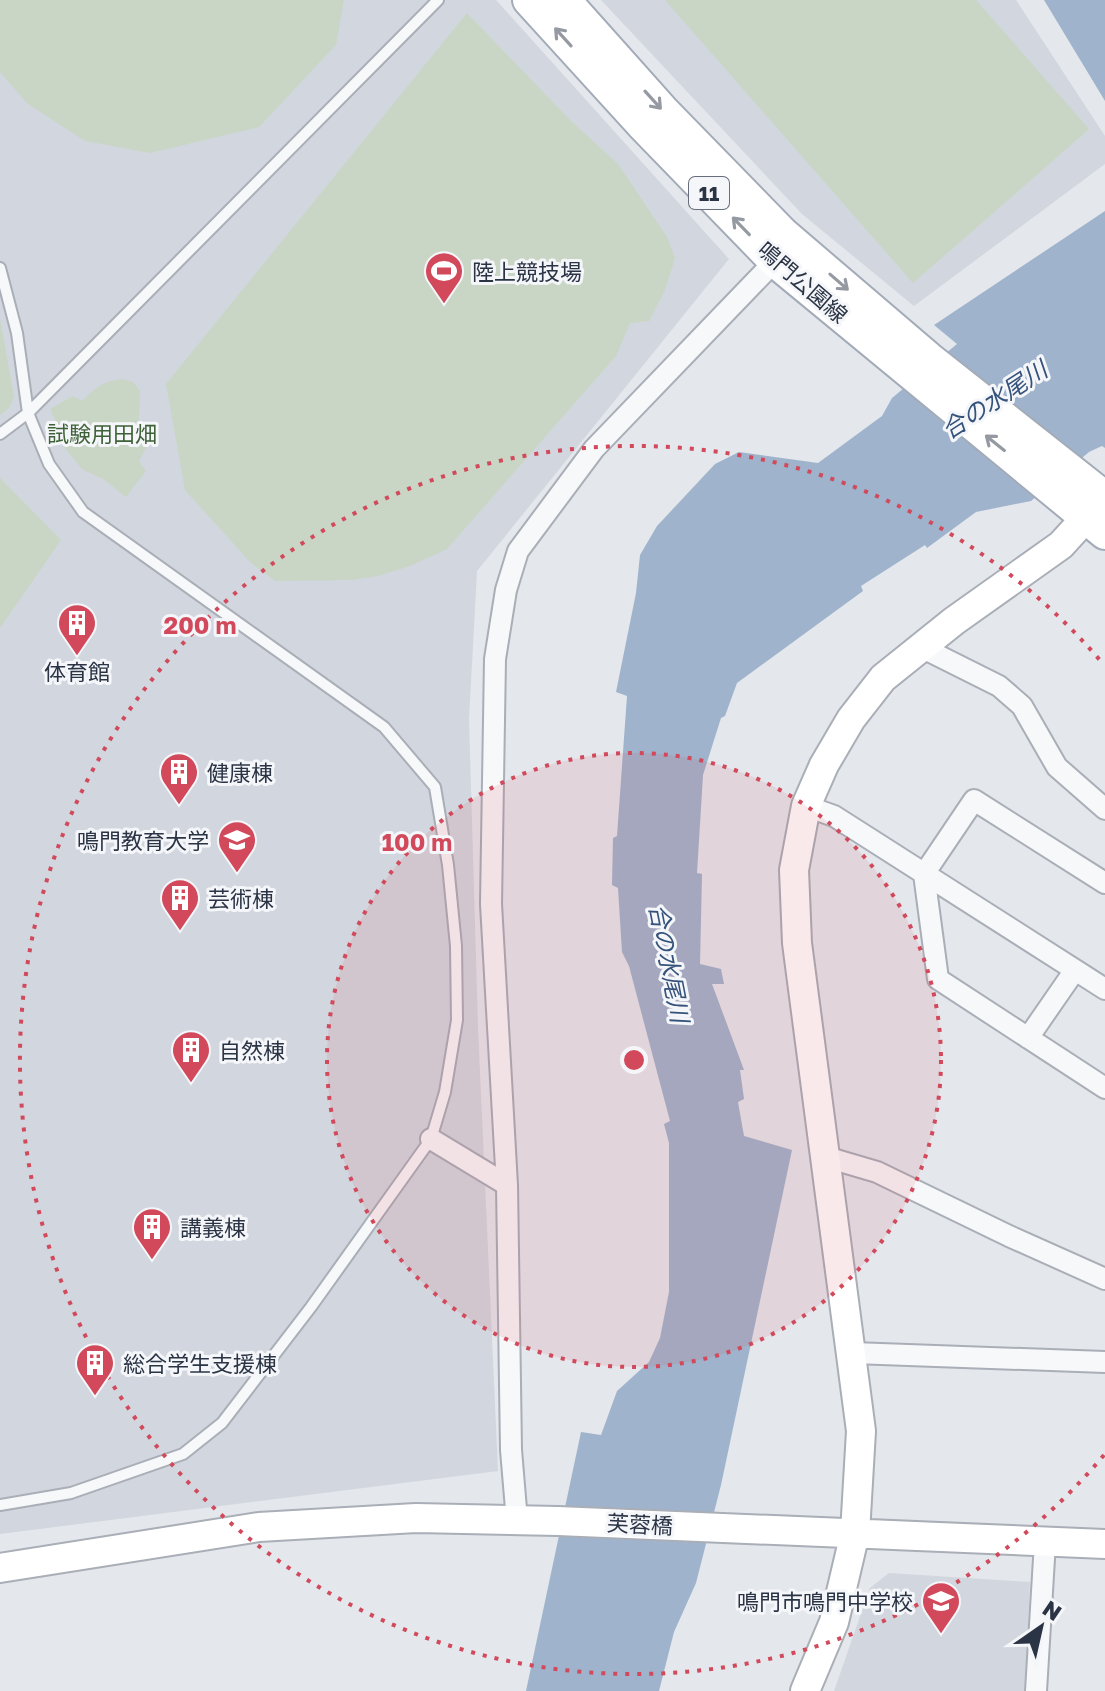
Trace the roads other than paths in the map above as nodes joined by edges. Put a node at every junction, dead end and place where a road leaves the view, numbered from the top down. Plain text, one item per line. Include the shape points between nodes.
1 (438, 0) edge
2 (529, 0) edge
3 (564, 0) edge
4 (775, 261) junction
5 (0, 268) edge
6 (917, 364) junction
7 (28, 413) junction
8 (0, 434) edge
9 (1100, 512) edge
10 (921, 647) junction
11 (806, 806) junction
12 (1105, 809) edge
13 (924, 874) junction
14 (1105, 883) edge
15 (1075, 970) junction
16 (1105, 989) edge
17 (1028, 1038) junction
18 (1105, 1088) edge
19 (431, 1139) junction
20 (826, 1157) junction
21 (507, 1185) junction
22 (1105, 1279) edge
23 (853, 1353) junction
24 (1105, 1362) edge
25 (0, 1505) edge
26 (517, 1521) junction
27 (855, 1533) junction
28 (1045, 1542) junction
29 (1105, 1544) edge
30 (0, 1568) edge
31 (805, 1691) edge
32 (1036, 1691) edge

1 - 7 lane
4 -> 2 main road, 鳴門公園線 / 11
3 -> 6 main road, 鳴門公園線 / 11 via 663,111
4 - 6 main road, 鳴門公園線 / 11
4 - 21 street via 594,449 518,551 506,590 495,659 491,904
5 - 7 lane via 17,333
6 - 9 main road, 鳴門公園線 / 11
7 - 8 lane
7 - 19 lane via 49,464 83,512 384,727 435,787 450,878 457,1020
9 - 10 street
10 - 11 street via 883,678 851,719
10 - 12 street via 999,686 1022,706 1057,767
11 - 13 street via 834,816
11 - 20 street via 794,870 797,943
13 - 14 street via 974,800
13 - 15 street
13 - 17 street via 938,979
15 - 16 street
15 - 17 street
17 - 18 street
19 - 21 street
19 - 25 lane via 222,1423 183,1454 71,1493
20 - 22 street via 877,1172
20 - 23 street
21 - 26 street
23 - 24 street
23 - 27 street via 861,1431
26 - 27 street, 芙蓉橋
26 - 30 street, 芙蓉橋 via 416,1518 259,1527
27 - 28 street, 芙蓉橋
27 - 31 street via 834,1622
28 - 29 street, 芙蓉橋
28 - 32 street

